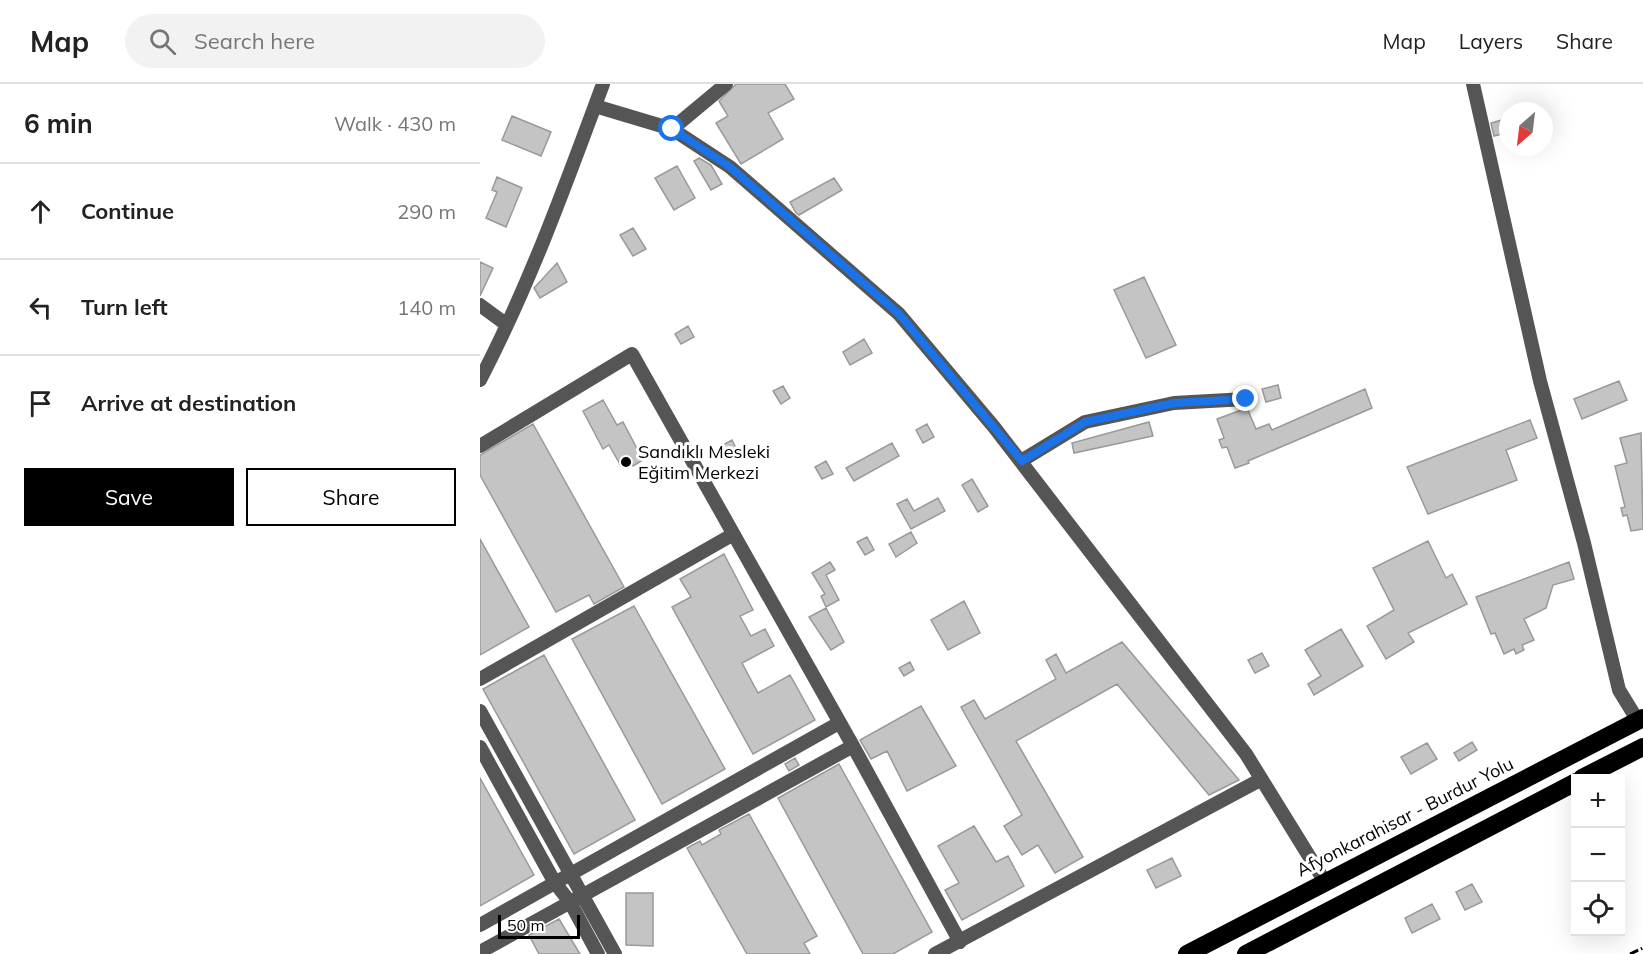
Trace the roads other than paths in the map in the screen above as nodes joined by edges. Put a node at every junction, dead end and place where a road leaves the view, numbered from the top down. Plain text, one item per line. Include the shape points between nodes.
1 (726, 84) edge
2 (1473, 84) edge
3 (599, 86) edge
4 (595, 106) junction
5 (672, 129) junction
6 (480, 305) edge
7 (507, 324) junction
8 (480, 380) edge
9 (1246, 399) dead end
10 (480, 447) edge
11 (1022, 461) junction
12 (732, 535) junction
13 (480, 679) edge
14 (480, 711) edge
15 (1640, 719) edge
16 (840, 723) junction
17 (853, 746) junction
18 (480, 747) edge
19 (1643, 747) edge
20 (1590, 774) edge
21 (1260, 780) junction
22 (1571, 784) edge
23 (572, 876) junction
24 (1325, 882) junction
25 (555, 884) junction
26 (584, 896) junction
27 (570, 902) junction
28 (480, 925) edge
29 (960, 942) junction
30 (480, 952) edge
31 (598, 954) edge
32 (615, 954) edge
33 (935, 954) edge
34 (1187, 954) edge
35 (1246, 954) edge

1 - 5 street
2 - 15 street via 1540,381 1619,690
3 - 4 street
4 - 5 street
4 - 7 street
5 - 11 street via 730,167 899,314
6 - 7 street
7 - 8 street
9 - 11 street via 1174,403 1085,422
10 - 12 street via 632,354
11 - 21 street via 1246,754
12 - 13 street
12 - 16 street
14 - 23 street
15 - 24 highway, Afyonkarahisar - Burdur Yolu
16 - 17 street
16 - 23 street
17 - 26 street
17 - 29 street
18 - 25 street
19 - 20 highway
21 - 24 street
21 - 29 street
22 - 35 highway
23 - 25 street
23 - 26 street
24 - 34 highway, Afyonkarahisar - Burdur Yolu
25 - 27 street
25 - 28 street
26 - 27 street
26 - 32 street
27 - 30 street
27 - 31 street
29 - 33 street

